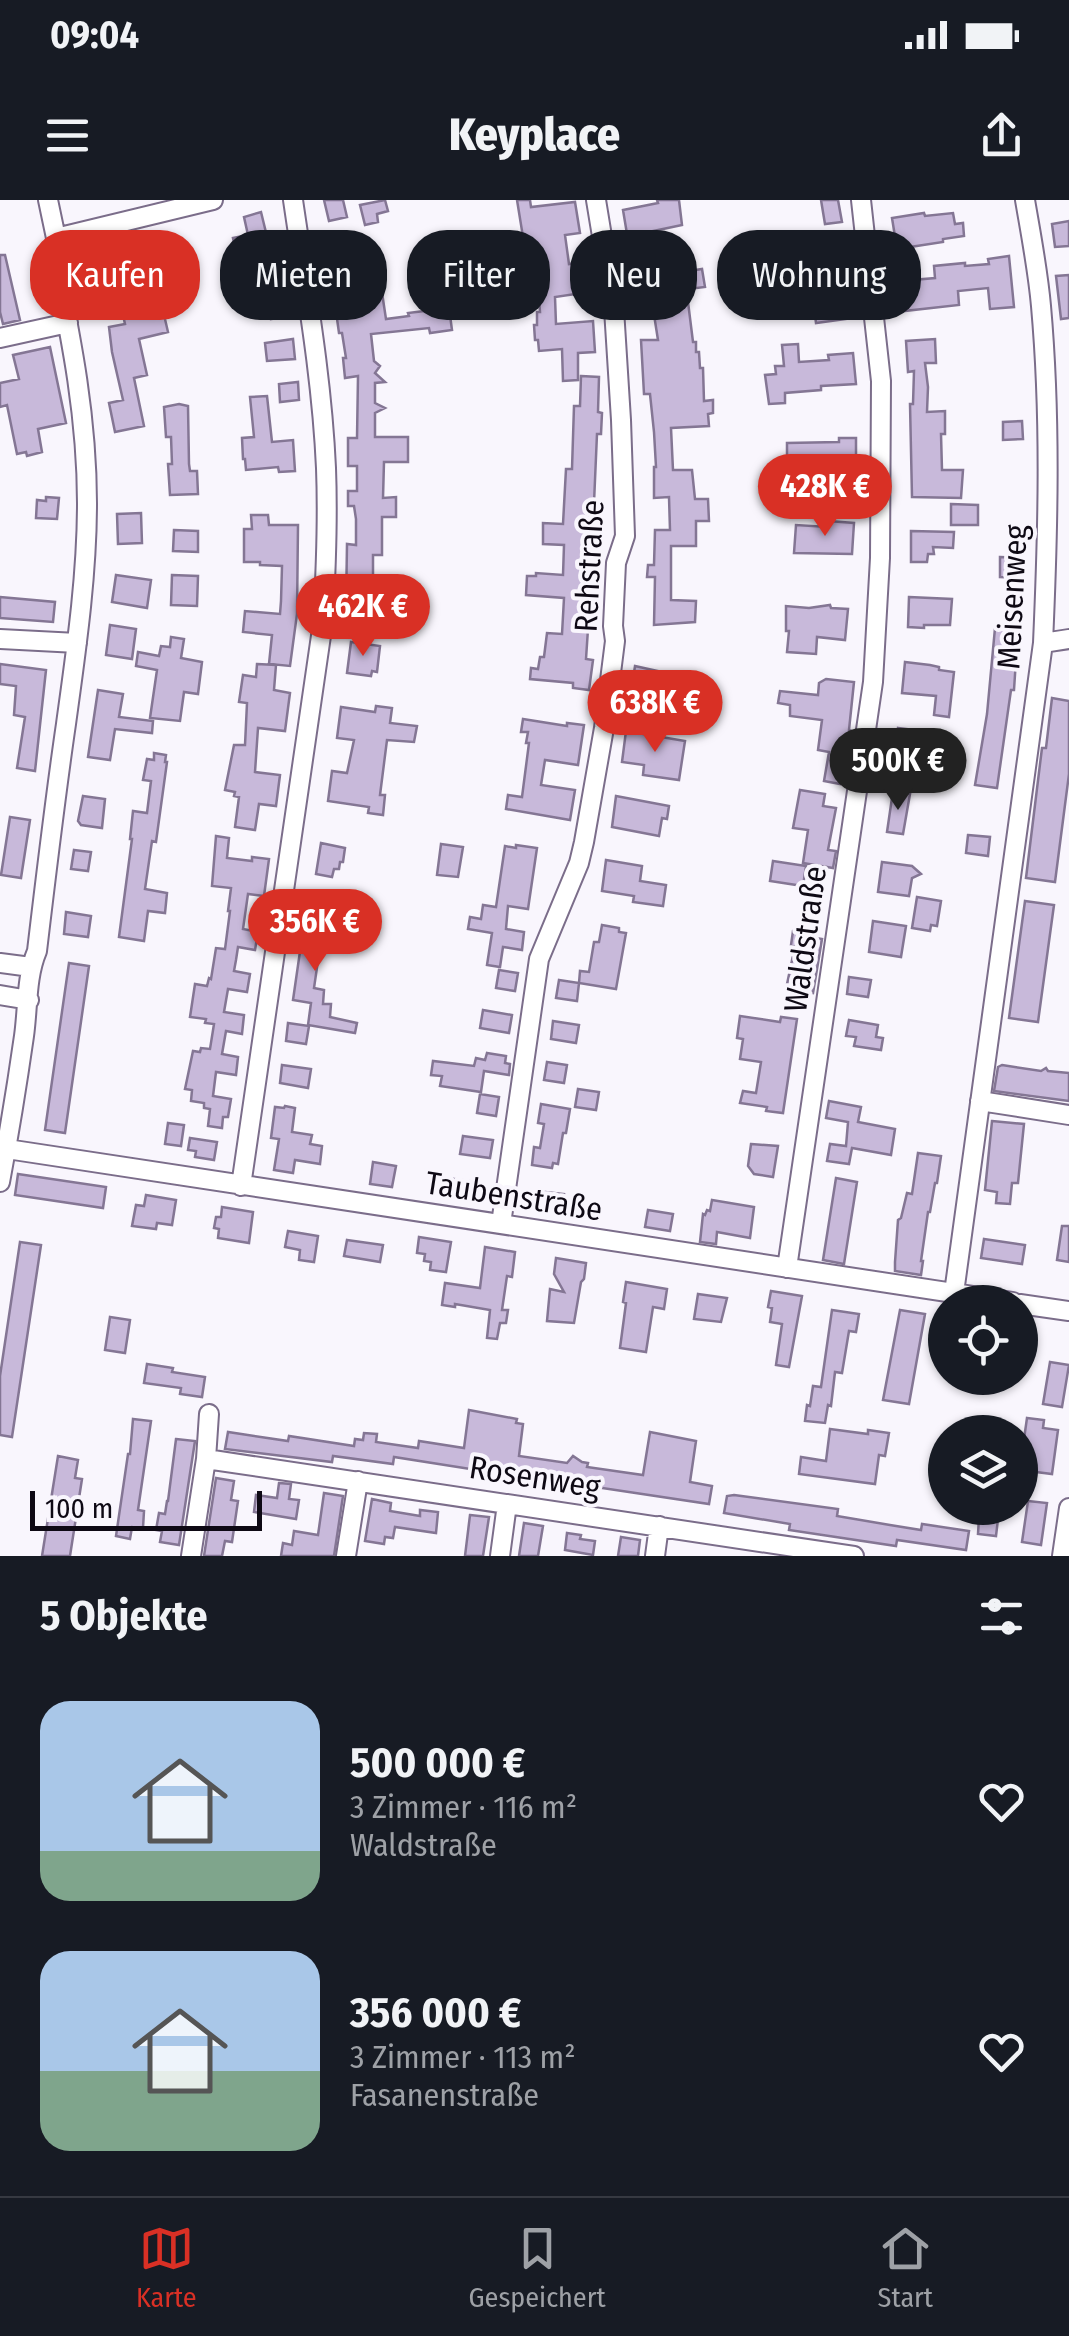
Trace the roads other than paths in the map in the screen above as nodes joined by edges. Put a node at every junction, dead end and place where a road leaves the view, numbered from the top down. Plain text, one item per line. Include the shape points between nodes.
1 (48, 200) edge
2 (214, 200) edge
3 (293, 200) edge
4 (596, 200) edge
5 (861, 200) edge
6 (1026, 200) edge
7 (54, 230) edge
8 (89, 230) edge
9 (67, 320) edge
10 (68, 324) junction
11 (0, 338) edge
12 (0, 639) edge
13 (1069, 639) edge
14 (77, 643) junction
15 (1043, 644) junction
16 (0, 963) edge
17 (30, 967) junction
18 (0, 995) edge
19 (29, 1000) junction
20 (980, 1102) junction
21 (1069, 1115) edge
22 (6, 1148) junction
23 (0, 1182) edge
24 (242, 1186) junction
25 (502, 1224) junction
26 (788, 1268) junction
27 (955, 1285) edge
28 (928, 1289) edge
29 (1038, 1307) edge
30 (1069, 1312) edge
31 (210, 1414) dead end
32 (206, 1460) junction
33 (358, 1481) junction
34 (507, 1504) junction
35 (1069, 1508) edge
36 (659, 1526) junction
37 (812, 1553) edge
38 (192, 1556) edge
39 (346, 1556) edge
40 (500, 1556) edge
41 (654, 1556) edge
42 (854, 1556) edge
43 (1062, 1556) edge

1 - 7 street
2 - 8 street
3 - 24 street via 326,466 323,622
4 - 25 street, Rehstraße via 614,309 622,420 624,536 616,563 615,641 582,852 539,959
5 - 26 street, Waldstraße via 881,382 873,682
6 - 15 street, Meisenweg via 1046,387
9 - 10 street
10 - 11 street
10 - 14 street via 84,422 87,501
12 - 14 street
13 - 15 street
14 - 17 street
15 - 20 street, Meisenweg
16 - 17 street
17 - 19 street
18 - 19 street
19 - 22 street
20 - 21 street
20 - 27 street, Meisenweg
22 - 23 street
22 - 24 street, Taubenstraße
24 - 25 street, Taubenstraße
25 - 26 street, Taubenstraße
26 - 28 street, Taubenstraße
29 - 30 street, Taubenstraße
31 - 32 street
32 - 33 street, Rosenweg
32 - 38 street
33 - 34 street, Rosenweg
33 - 39 street
34 - 36 street, Rosenweg
34 - 40 street
35 - 43 street
36 - 37 street, Rosenweg
36 - 41 street
37 - 42 street, Rosenweg

